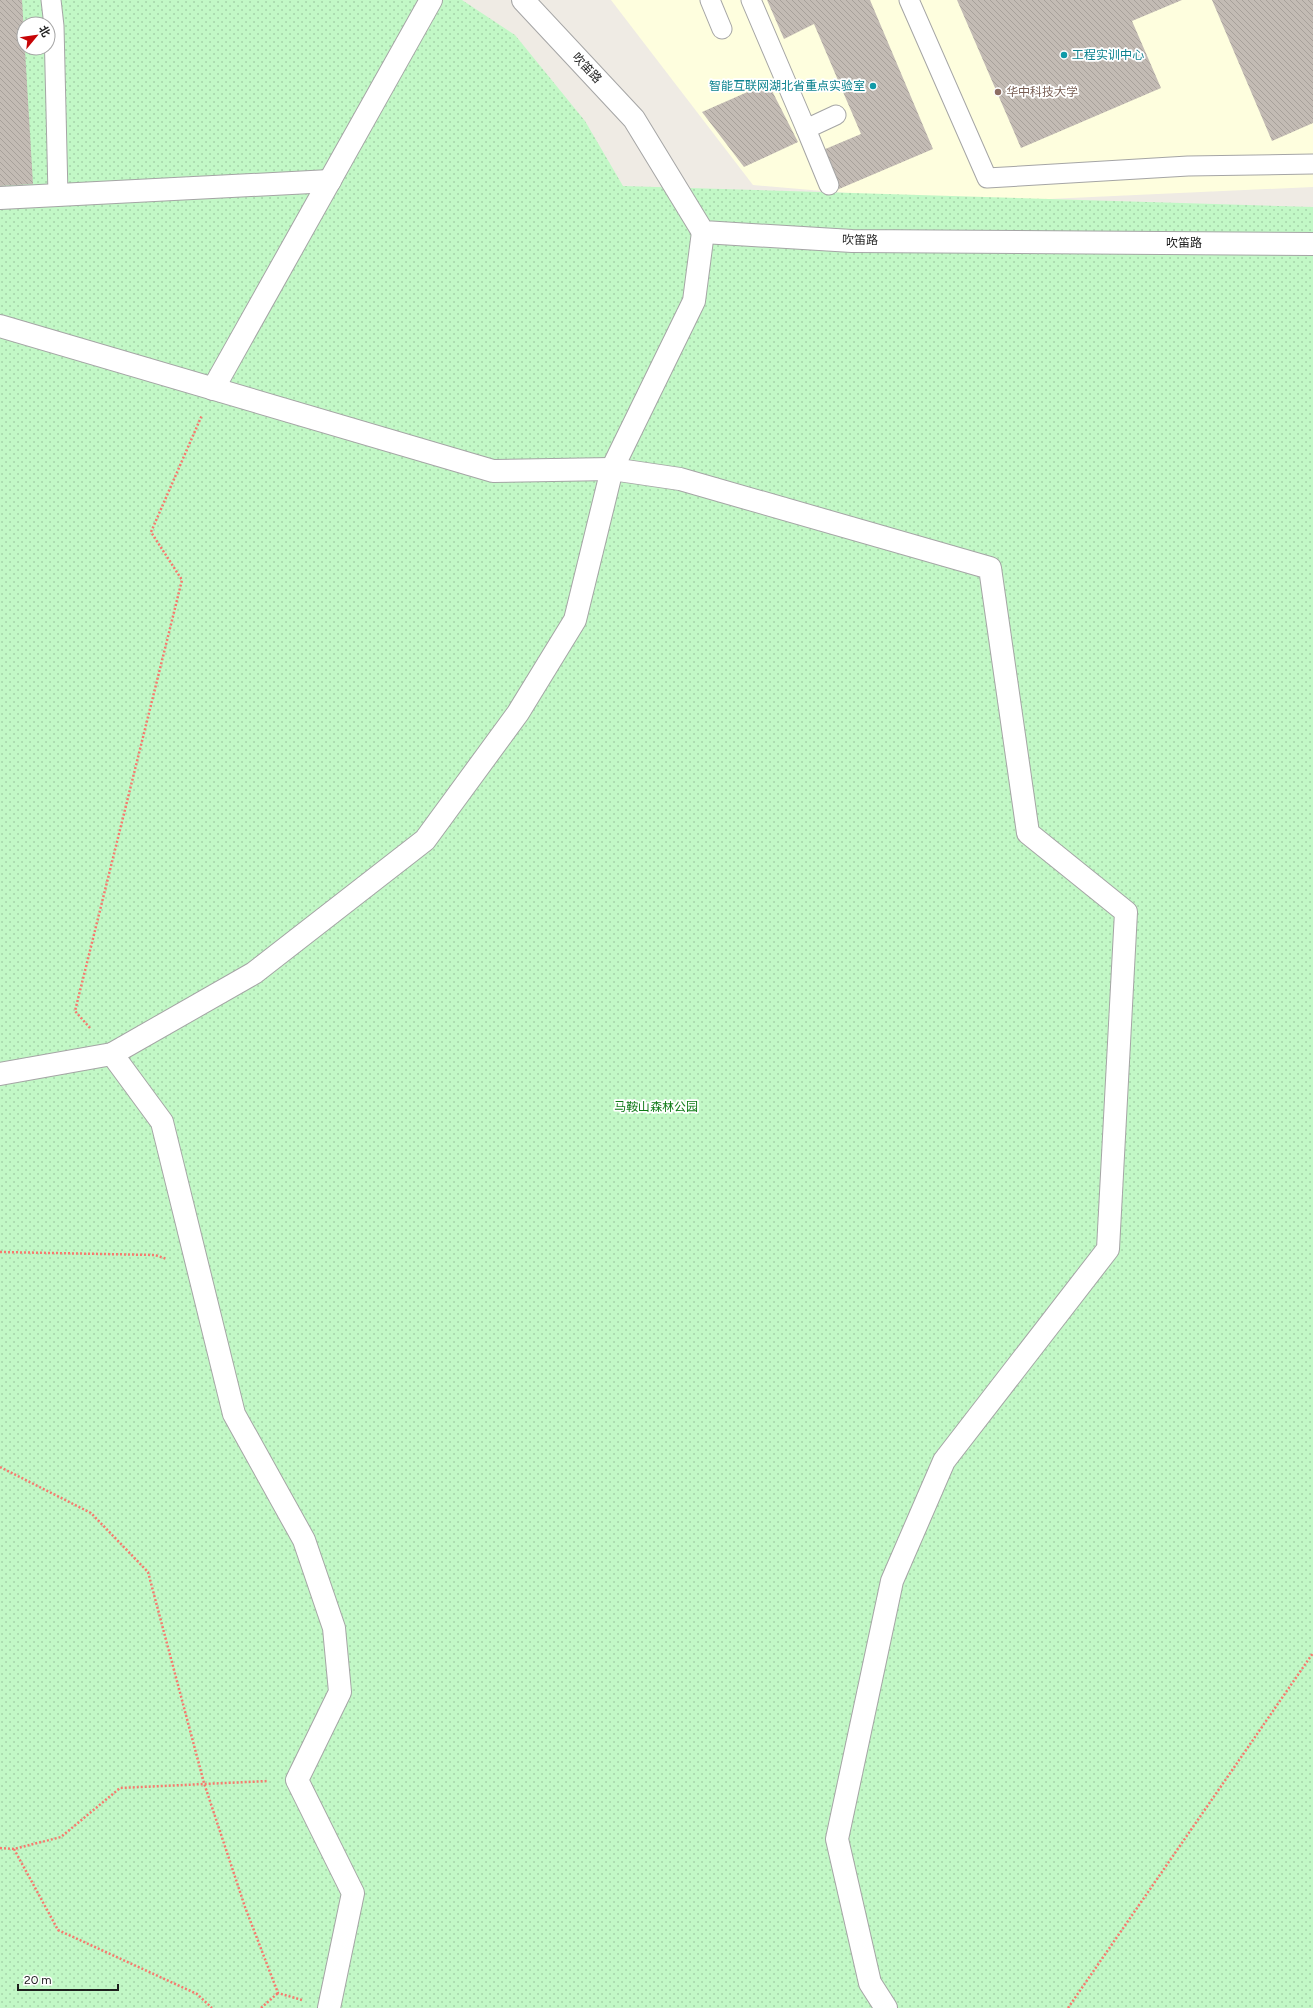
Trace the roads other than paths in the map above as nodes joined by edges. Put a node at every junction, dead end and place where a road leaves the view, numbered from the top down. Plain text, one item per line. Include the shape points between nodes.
1 (51, 0) edge
2 (431, 0) edge
3 (710, 0) edge
4 (751, 0) edge
5 (909, 0) edge
6 (526, 1) edge
7 (722, 29) dead end
8 (836, 115) dead end
9 (806, 129) junction
10 (1313, 164) edge
11 (330, 181) junction
12 (829, 185) dead end
13 (58, 195) junction
14 (0, 198) edge
15 (703, 232) junction
16 (1313, 244) edge
17 (0, 326) edge
18 (213, 389) junction
19 (612, 469) junction
20 (112, 1054) junction
21 (0, 1074) edge
22 (329, 2008) edge
23 (886, 2008) edge

1 - 13 lane via 54,26
2 - 11 street
3 - 7 lane
4 - 9 lane
5 - 10 lane via 987,178 1188,166
6 - 15 street, 吹笛路 via 634,119
8 - 9 lane
9 - 12 lane
11 - 13 street
11 - 18 street
13 - 14 street
15 - 16 street, 吹笛路 via 852,241
15 - 19 street via 694,300
17 - 18 street
18 - 19 street via 493,471
19 - 20 street via 575,620 518,713 425,840 254,973
19 - 23 street via 680,479 990,568 1028,833 1126,912 1108,1249 944,1461 892,1581 836,1839 870,1983
20 - 21 street
20 - 22 street via 162,1122 234,1414 304,1540 334,1628 340,1692 297,1780 353,1893

